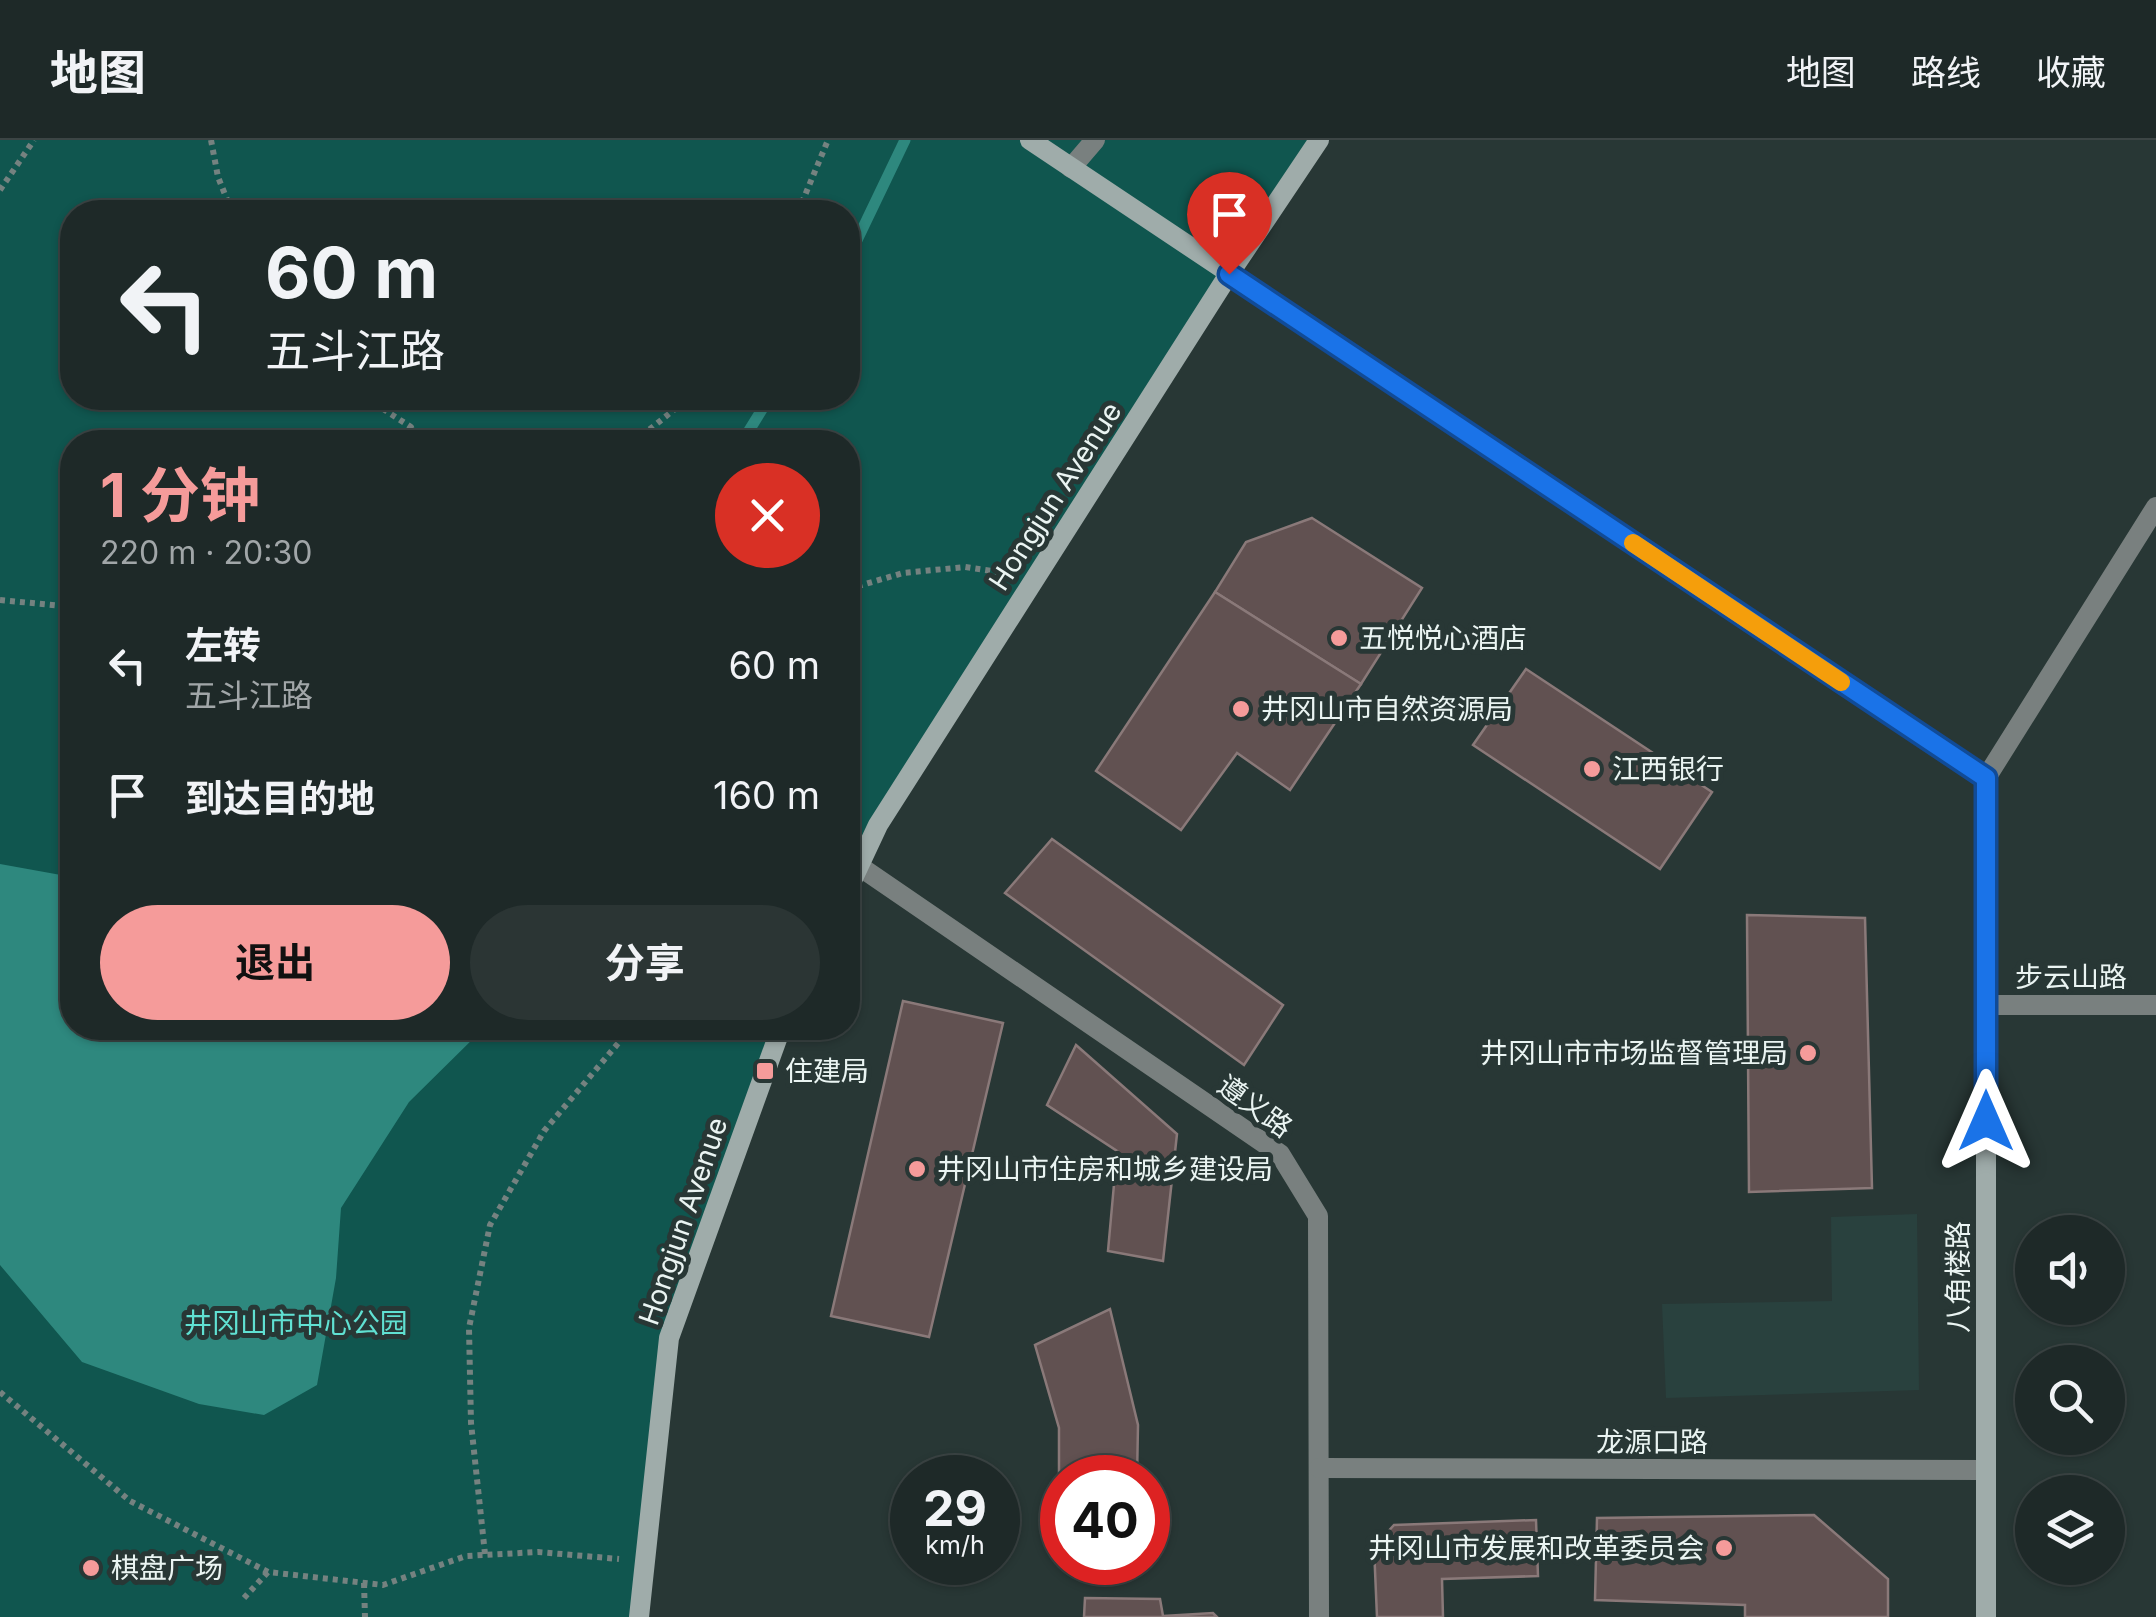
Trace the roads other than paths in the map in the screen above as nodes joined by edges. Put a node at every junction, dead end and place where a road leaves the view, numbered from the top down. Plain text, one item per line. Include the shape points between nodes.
1 (1030, 140) edge
2 (1095, 140) edge
3 (1320, 140) edge
4 (1072, 168) junction
5 (1229, 274) junction
6 (2156, 506) edge
7 (1986, 778) junction
8 (860, 862) edge
9 (860, 867) edge
10 (1986, 1005) junction
11 (2156, 1005) edge
12 (777, 1040) edge
13 (1318, 1468) junction
14 (1986, 1470) junction
15 (639, 1617) edge
16 (1319, 1617) edge
17 (1986, 1617) edge

1 - 4 street
2 - 4 street
3 - 5 street, Hongjun Avenue
4 - 5 street
5 - 7 street
5 - 8 street, Hongjun Avenue
6 - 7 street
7 - 10 street, 八角楼路
9 - 13 street, 遵义路 via 1280,1154 1318,1216
10 - 11 street, 步云山路
10 - 14 street, 八角楼路
12 - 15 street, Hongjun Avenue via 669,1338
13 - 14 street, 龙源口路
13 - 16 street, 遵义路
14 - 17 street, 八角楼路

